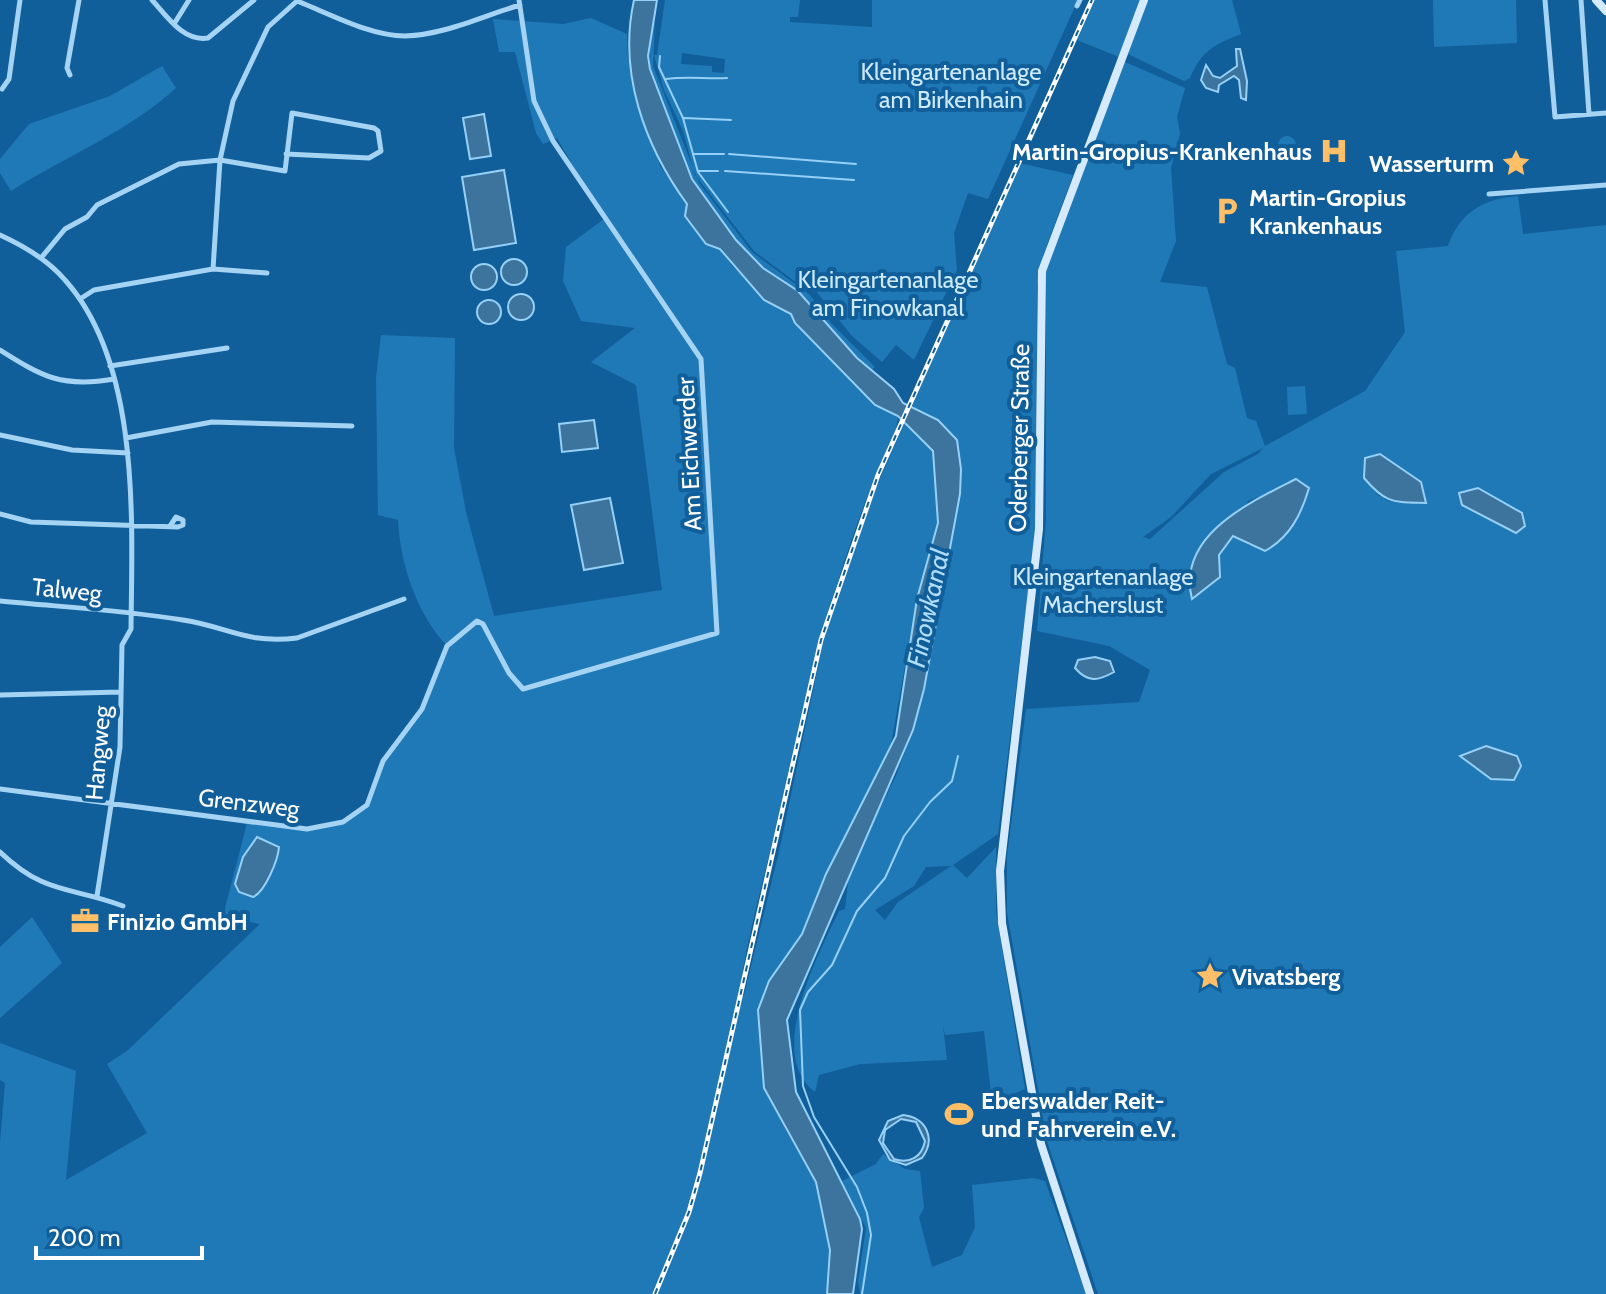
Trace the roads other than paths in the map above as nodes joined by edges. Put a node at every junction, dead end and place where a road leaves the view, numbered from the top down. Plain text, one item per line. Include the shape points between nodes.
1 (20, 0) edge
2 (79, 0) edge
3 (152, 0) edge
4 (189, 0) edge
5 (254, 0) edge
6 (297, 0) edge
7 (1144, 0) edge
8 (1545, 0) edge
9 (1581, 0) edge
10 (1596, 0) edge
11 (520, 2) edge
12 (1606, 11) edge
13 (174, 24) junction
14 (70, 75) dead end
15 (2, 89) dead end
16 (1606, 113) edge
17 (1589, 114) junction
18 (286, 154) junction
19 (220, 160) junction
20 (1606, 185) edge
21 (1489, 194) dead end
22 (0, 235) edge
23 (41, 258) junction
24 (213, 269) junction
25 (267, 273) dead end
26 (80, 299) junction
27 (227, 348) dead end
28 (0, 350) edge
29 (110, 366) junction
30 (114, 379) junction
31 (352, 426) dead end
32 (0, 435) edge
33 (126, 438) junction
34 (128, 453) junction
35 (0, 514) edge
36 (132, 525) junction
37 (170, 526) dead end
38 (404, 599) dead end
39 (0, 601) edge
40 (131, 614) junction
41 (477, 621) joint
42 (121, 692) junction
43 (0, 695) edge
44 (0, 789) edge
45 (113, 804) junction
46 (0, 852) edge
47 (97, 896) junction
48 (123, 906) dead end
49 (1090, 1294) edge

1 - 15 street via 9,79
2 - 14 street
3 - 13 street
4 - 13 street
5 - 13 street via 208,38 187,35
6 - 11 street via 379,31 408,36 467,24
6 - 19 street via 268,27 236,96
7 - 49 main road, Oderberger Straße via 1042,271 1039,529 999,893 1033,1109
8 - 17 street via 1555,117
9 - 17 street
10 - 12 main road
11 - 41 street, Am Eichwerder via 534,101 553,141 701,359 717,633 523,689
16 - 17 street
18 - 18 street via 369,158 381,151 374,128 292,113
18 - 19 street via 285,171
19 - 23 street via 179,164 97,205 65,229
19 - 24 street
20 - 21 street
22 - 23 street, Hangweg
23 - 26 street, Hangweg
24 - 25 street
24 - 26 street via 94,290
26 - 29 street, Hangweg
27 - 29 street
28 - 30 street via 55,380 84,384
29 - 30 street, Hangweg
30 - 33 street, Hangweg
31 - 33 street via 212,422
32 - 34 street via 72,450
33 - 34 street, Hangweg
34 - 36 street, Hangweg
35 - 36 street via 31,522
36 - 37 street
36 - 40 street, Hangweg
38 - 40 street, Talweg via 278,640 251,640 185,620
39 - 40 street, Talweg
40 - 42 street, Hangweg via 131,629 122,645
41 - 45 street, Grenzweg via 447,646 422,709 383,761 367,805 343,822 307,829
42 - 43 street
42 - 45 street, Hangweg
44 - 45 street, Grenzweg
45 - 47 street, Hangweg
46 - 47 street via 24,874 56,889
47 - 48 street

